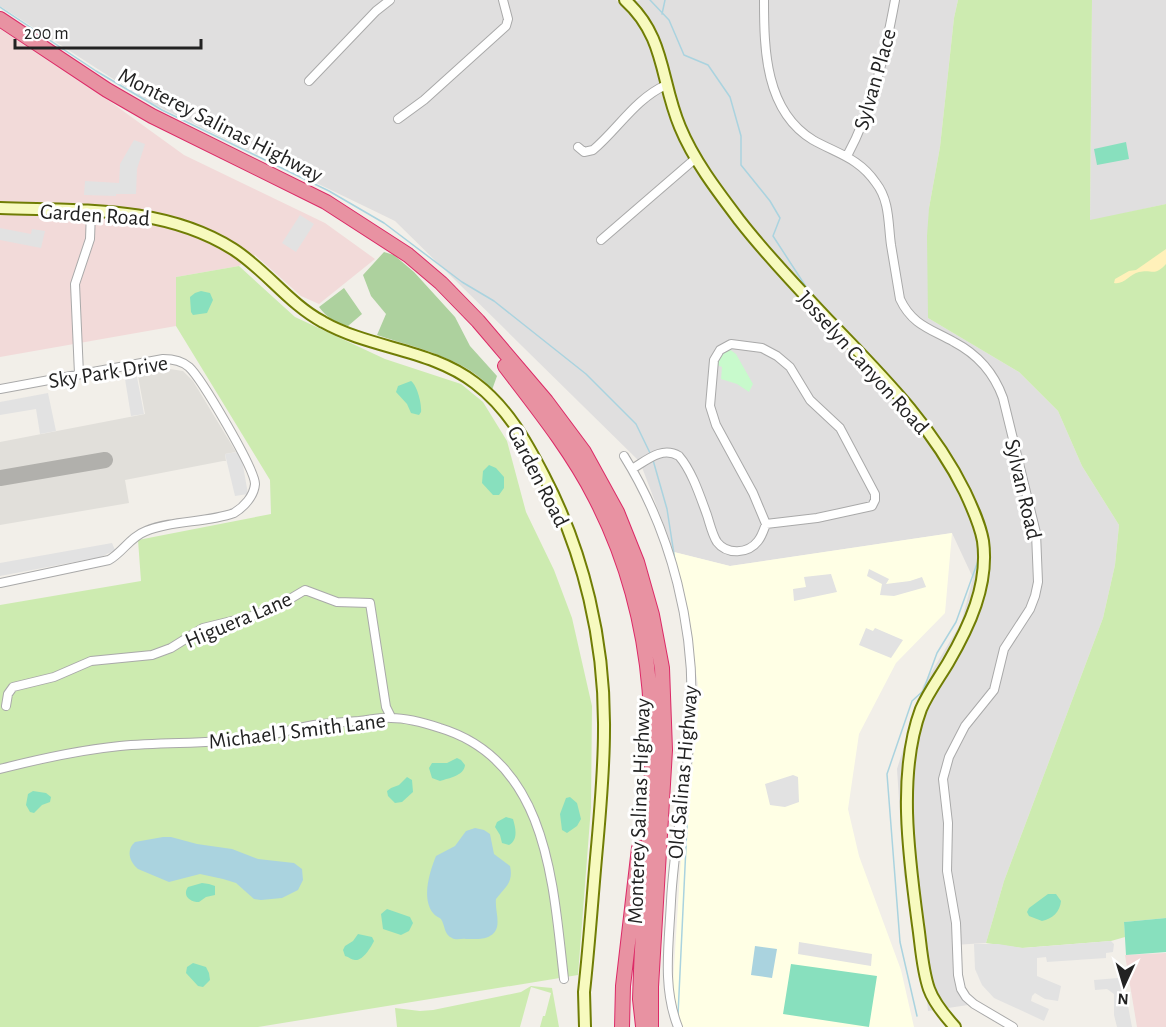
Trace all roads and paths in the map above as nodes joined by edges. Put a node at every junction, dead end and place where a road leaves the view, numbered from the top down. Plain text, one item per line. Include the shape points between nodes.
1 (390, 0) edge
2 (503, 0) edge
3 (625, 0) edge
4 (764, 0) edge
5 (896, 0) edge
6 (0, 19) edge
7 (309, 81) dead end
8 (666, 85) junction
9 (398, 119) dead end
10 (578, 147) dead end
11 (847, 156) junction
12 (696, 158) junction
13 (0, 208) edge
14 (91, 212) junction
15 (601, 240) dead end
16 (394, 246) junction
17 (79, 375) junction
18 (0, 389) edge
19 (624, 456) dead end
20 (632, 469) junction
21 (766, 524) junction
22 (0, 583) edge
23 (6, 705) dead end
24 (391, 717) junction
25 (652, 738) junction
26 (0, 769) edge
27 (629, 939) junction
28 (564, 979) dead end
29 (585, 1027) edge
30 (622, 1027) edge
31 (629, 1027) edge
32 (643, 1027) edge
33 (652, 1027) edge
34 (678, 1027) edge
35 (956, 1027) edge
36 (1013, 1027) edge

1 - 7 street
2 - 9 street via 506,26
3 - 8 street, Josselyn Canyon Road via 653,35
4 - 11 street, Sylvan Road via 766,58 777,97 801,131
5 - 11 street, Sylvan Place via 873,99
6 - 16 highway, Monterey Salinas Highway via 152,116 326,202
8 - 10 street via 636,106 593,150 585,152
8 - 12 street, Josselyn Canyon Road
11 - 36 street, Sylvan Road via 867,172 885,201 900,299 909,315 972,354 986,366 999,387 1036,533 1039,569 1035,596 1007,642 994,690 965,726 948,758 943,779 948,823 947,871 961,989 974,1004
12 - 15 street
12 - 35 street, Josselyn Canyon Road via 773,262 915,413 956,474 981,534 984,568 978,597 966,630 922,708 912,741 909,776 911,866 926,976 934,999
13 - 14 street, Garden Road
14 - 17 street via 90,239 75,284
14 - 29 street, Garden Road via 153,217 217,240 254,264 324,323 434,360 465,375 499,405 523,438 550,487 574,548 592,611 602,682 603,775 584,992
16 - 25 highway, Monterey Salinas Highway via 434,282 485,340 563,445 595,496 637,605 649,669
16 - 33 highway, Monterey Salinas Highway via 456,297 569,431 604,488 637,562 655,628 665,716
17 - 18 street, Sky Park Drive
17 - 22 street, Sky Park Drive via 163,359 186,364 246,459 253,475 253,490 234,513 149,530 133,538 109,560
19 - 20 street, Old Salinas Highway
20 - 21 street via 660,453 679,456 714,536 729,550 740,551 754,545
20 - 34 street, Old Salinas Highway via 668,552 690,656 690,729 674,852 668,973 669,998
21 - 21 street via 710,406 714,360 730,344 762,348 790,367 810,400 840,428 875,494 869,508
23 - 24 street, Higuera Lane via 14,687 54,677 91,661 152,655 203,628 252,616 305,590 337,602 370,603 386,707
24 - 26 street, Michael J Smith Lane via 247,739 101,749
24 - 28 street, Michael J Smith Lane via 460,736 491,756 515,783 535,817 546,856
25 - 27 highway
25 - 32 highway via 640,971
27 - 30 highway
27 - 31 highway

